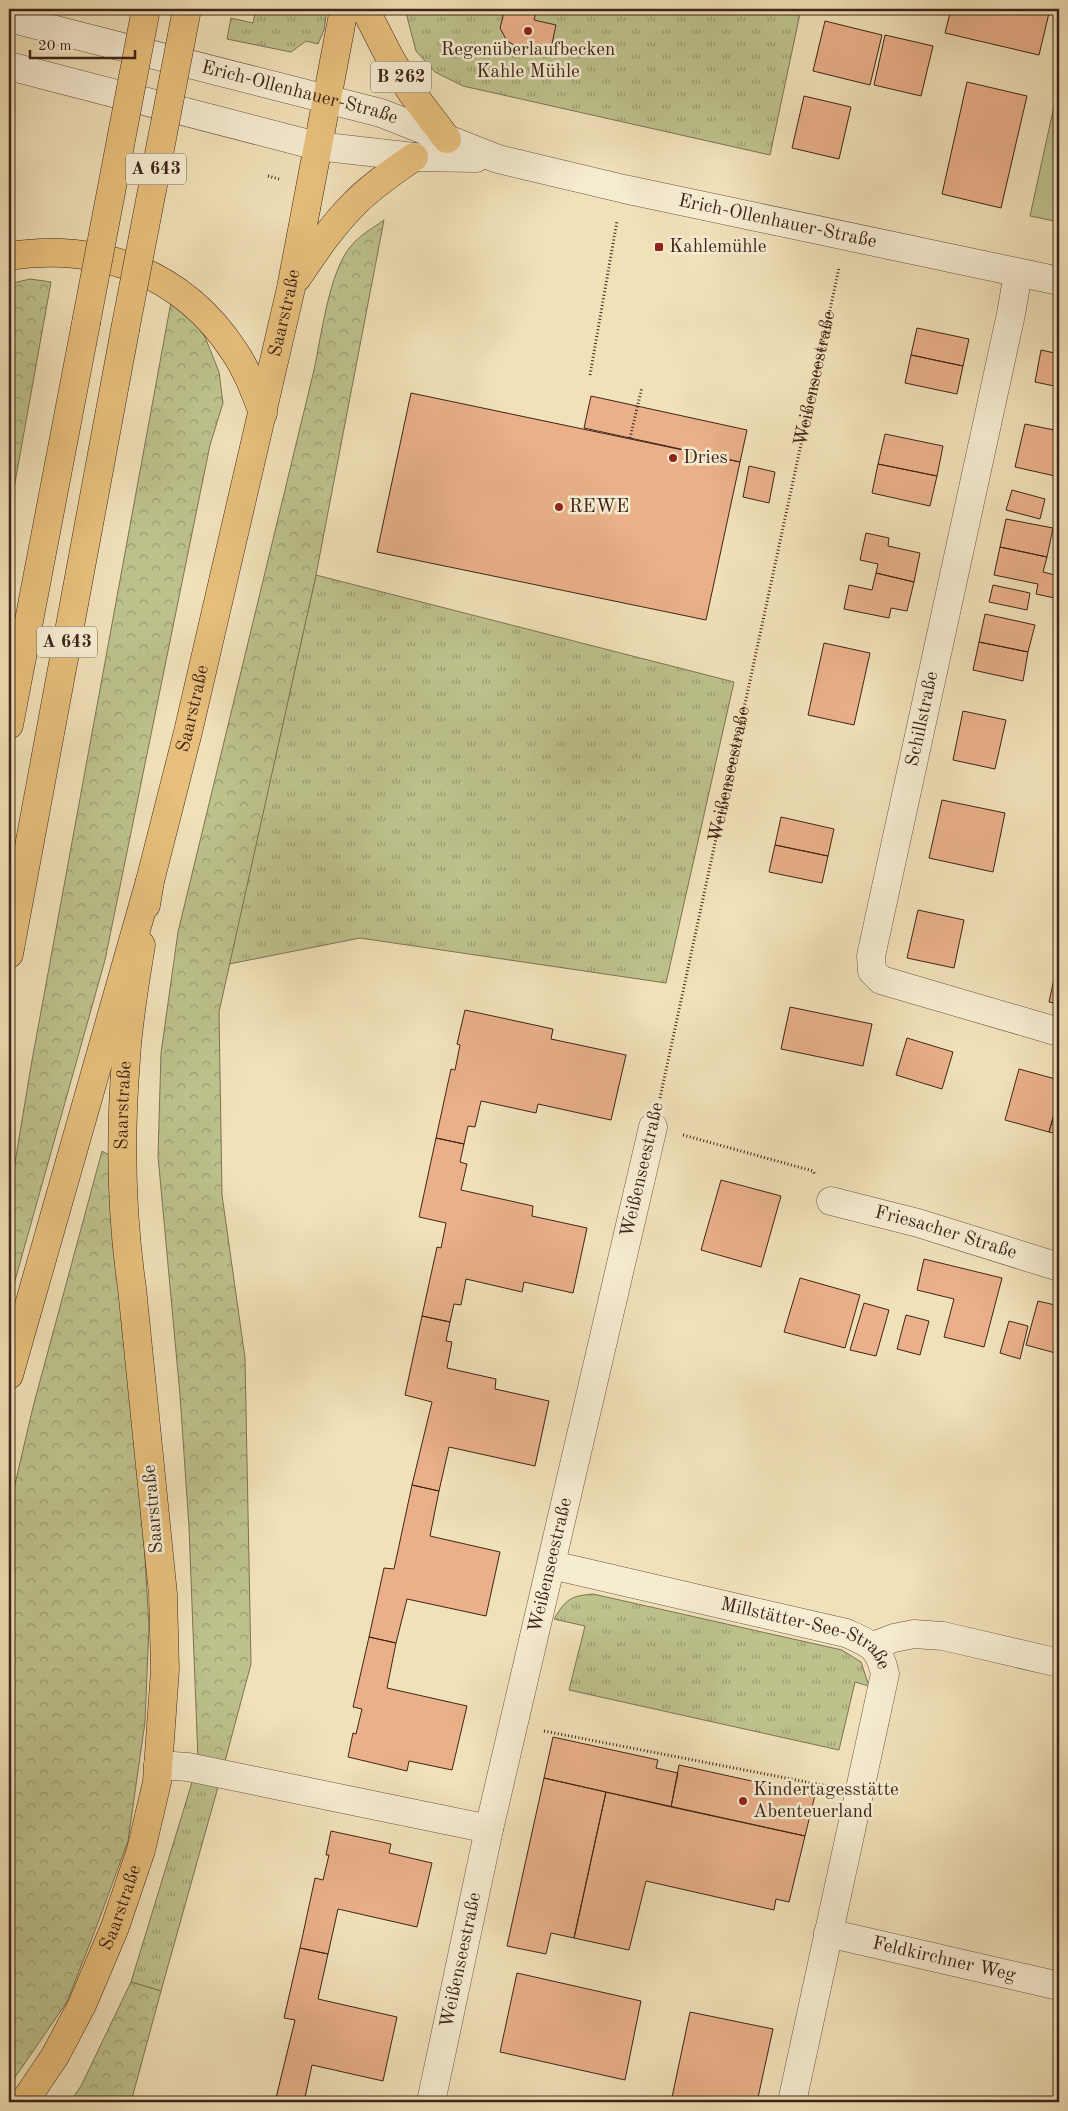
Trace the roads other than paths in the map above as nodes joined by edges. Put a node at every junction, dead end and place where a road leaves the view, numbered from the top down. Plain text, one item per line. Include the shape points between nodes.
1 (146, 9) edge
2 (187, 9) edge
3 (344, 9) edge
4 (365, 9) edge
5 (9, 18) edge
6 (9, 66) edge
7 (327, 99) junction
8 (447, 140) junction
9 (317, 146) junction
10 (414, 157) junction
11 (498, 159) junction
12 (9, 256) edge
13 (1018, 273) junction
14 (1059, 281) edge
15 (291, 288) junction
16 (263, 414) junction
17 (9, 725) edge
18 (150, 881) junction
19 (9, 954) edge
20 (1059, 1032) edge
21 (653, 1127) road end
22 (831, 1201) road end
23 (1059, 1267) edge
24 (9, 1375) edge
25 (552, 1564) junction
26 (873, 1646) junction
27 (1059, 1663) edge
28 (158, 1765) junction
29 (489, 1829) junction
30 (828, 1933) junction
31 (1059, 1986) edge
32 (24, 2102) edge
33 (431, 2102) edge
34 (792, 2102) edge

1 - 17 main road, A 643, bridge
2 - 19 main road, A 643, bridge
3 - 7 main road, Saarstraße
4 - 8 main road, B 262 via 391,60
5 - 7 street, Erich-Ollenhauer-Straße
6 - 9 street, Erich-Ollenhauer-Straße
7 - 8 street, Erich-Ollenhauer-Straße via 381,113
7 - 9 main road, Saarstraße
8 - 11 street, Erich-Ollenhauer-Straße
9 - 10 street, Erich-Ollenhauer-Straße
9 - 15 main road, Saarstraße
10 - 11 street, Erich-Ollenhauer-Straße
10 - 15 main road via 354,204 322,241
11 - 13 street, Erich-Ollenhauer-Straße
12 - 16 main road via 65,252 93,256 146,273 171,287 215,325 235,352 251,381
13 - 14 street, Erich-Ollenhauer-Straße
13 - 20 street, Schillstraße via 871,956 872,971 881,980
15 - 16 main road, Saarstraße
16 - 18 main road, Saarstraße
18 - 24 main road
18 - 28 main road, Saarstraße via 126,1058 123,1129 125,1241 162,1594 165,1670
21 - 25 street, Weißenseestraße
22 - 23 street, Friesacher Straße via 918,1223
25 - 26 street, Millstätter-See-Straße via 846,1633
25 - 29 street, Weißenseestraße
26 - 27 street via 914,1634 944,1636
26 - 30 street, Millstätter-See-Straße via 882,1659 884,1674
28 - 29 street via 188,1767
28 - 32 main road, Saarstraße via 142,1850 115,1927 82,2005 55,2056
29 - 33 street, Weißenseestraße
30 - 31 street, Feldkirchner Weg
30 - 34 street, Millstätter-See-Straße

